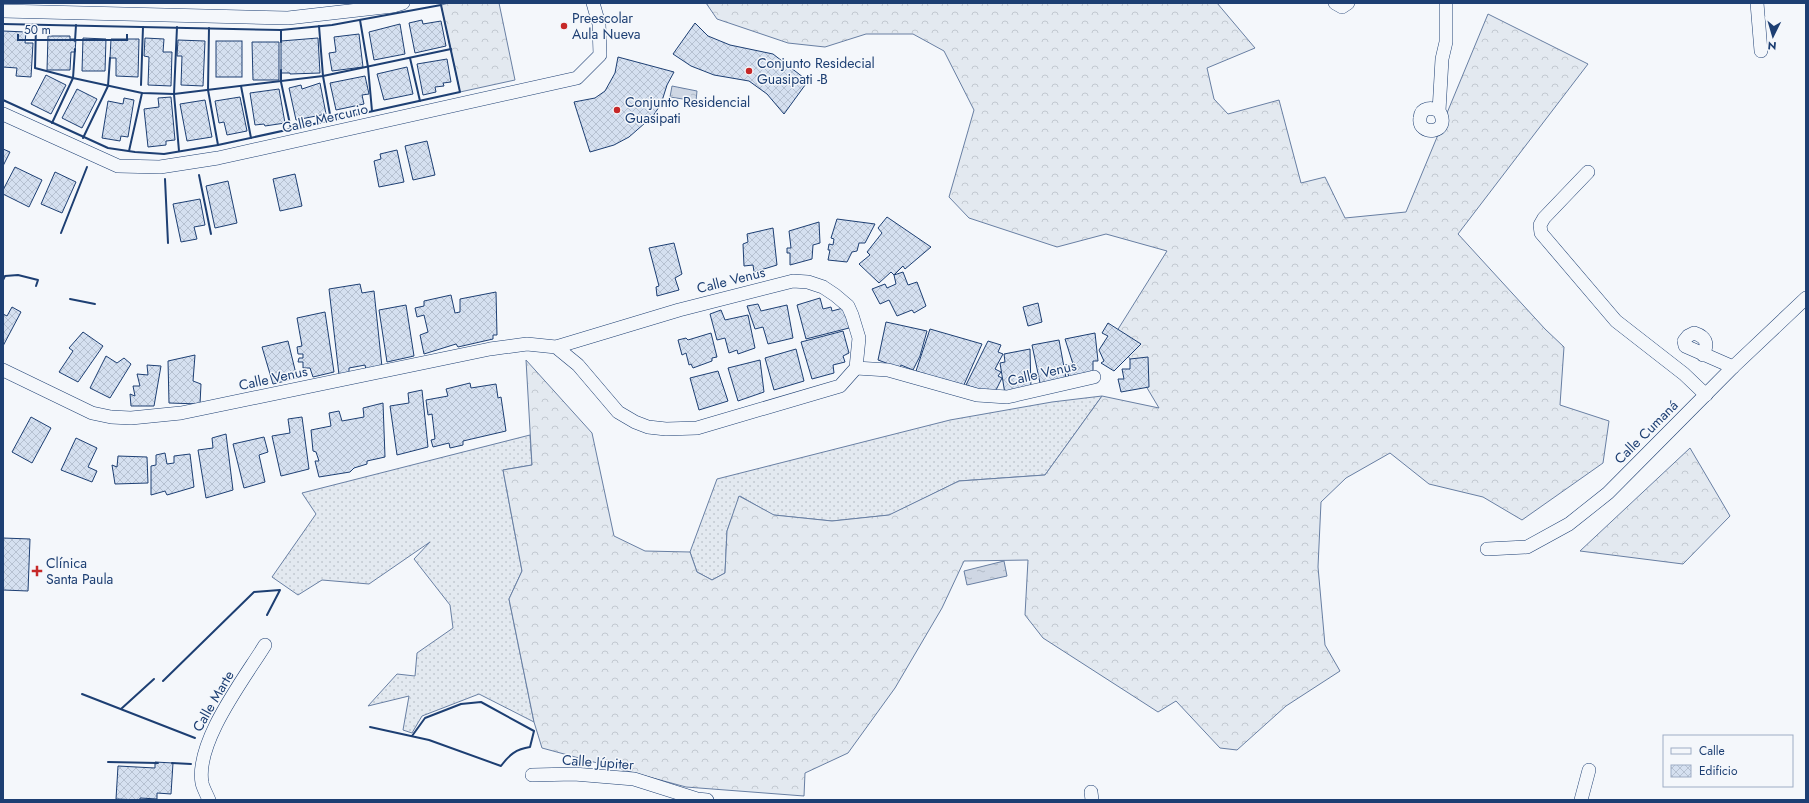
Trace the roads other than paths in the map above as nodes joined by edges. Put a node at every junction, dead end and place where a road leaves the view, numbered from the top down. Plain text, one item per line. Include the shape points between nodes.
1 (403, 3) edge
2 (593, 3) edge
3 (1335, 3) edge
4 (1348, 3) edge
5 (1446, 3) edge
6 (1757, 3) edge
7 (3, 11) edge
8 (1761, 51) dead end
9 (1439, 111) dead end
10 (3, 114) edge
11 (1588, 172) dead end
12 (1806, 298) edge
13 (556, 347) junction
14 (1704, 355) dead end
15 (1733, 367) junction
16 (856, 368) junction
17 (3, 370) edge
18 (1094, 377) dead end
19 (1706, 395) junction
20 (1487, 549) dead end
21 (265, 646) dead end
22 (1589, 770) dead end
23 (532, 775) dead end
24 (209, 800) edge
25 (707, 800) edge
26 (1581, 800) edge

1 - 7 street via 288,18
2 - 10 street, Calle Mercurio via 599,24 600,55 577,78 218,158 160,167 118,166
3 - 4 street via 1342,7
5 - 9 street
6 - 8 street
11 - 19 street via 1544,218 1540,225 1541,233 1616,322 1684,374
12 - 15 street, Calle Cumaná
13 - 16 street via 578,365 618,412 648,428 697,428 840,386
13 - 16 street, Calle Venus via 715,301 793,282 808,282 823,287 848,306 859,338
13 - 17 street, Calle Venus via 527,344 490,349 181,413 131,418 92,413
14 - 15 street
15 - 19 street, Calle Cumaná
16 - 18 street, Calle Venus via 888,370 977,395 1007,397
19 - 20 street, Calle Cumaná via 1608,493 1569,524 1527,547
21 - 24 street, Calle Marte via 217,722 207,744 202,765 202,783
22 - 26 street
23 - 25 street, Calle Júpiter via 574,774 634,779

